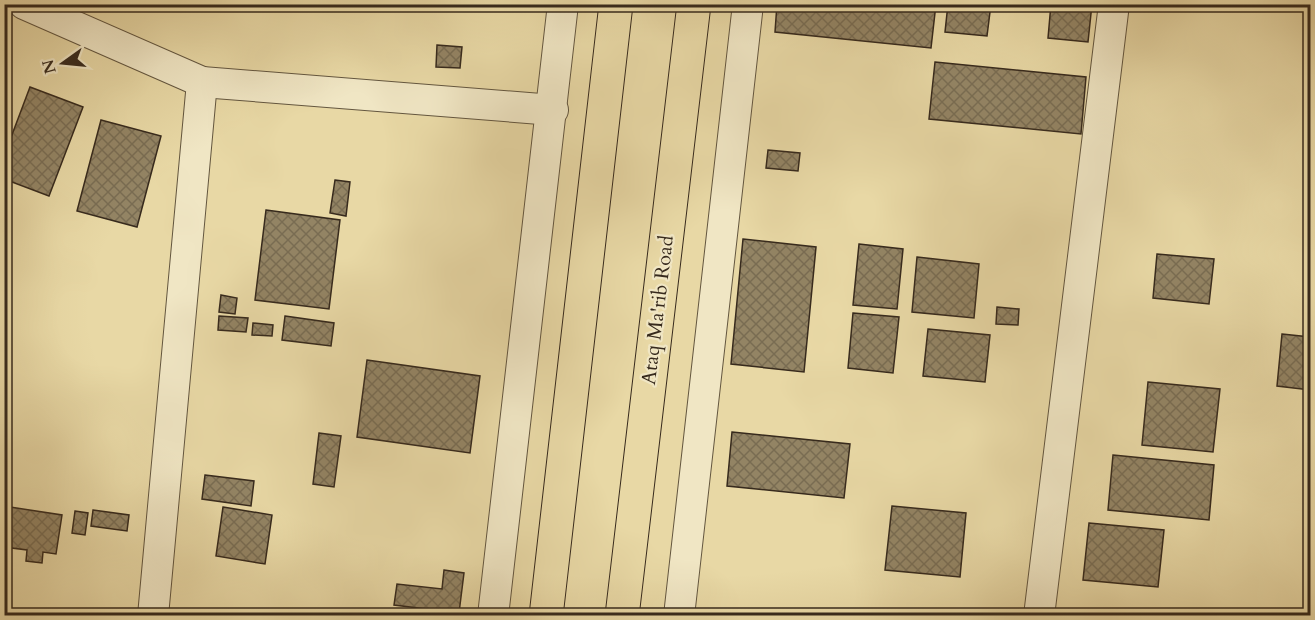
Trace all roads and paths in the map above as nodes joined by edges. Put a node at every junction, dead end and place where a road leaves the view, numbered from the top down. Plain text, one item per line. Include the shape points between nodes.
1 (24, 4) edge
2 (563, 4) edge
3 (616, 4) edge
4 (694, 4) edge
5 (748, 4) edge
6 (1114, 4) edge
7 (202, 82) junction
8 (553, 110) junction
9 (153, 615) edge
10 (494, 615) edge
11 (546, 615) edge
12 (622, 615) edge
13 (679, 615) edge
14 (1039, 615) edge

1 - 7 street
2 - 8 street
3 - 11 main road
4 - 12 main road, Ataq Ma'rib Road
5 - 13 street
6 - 14 street
7 - 8 street
7 - 9 street
8 - 10 street

